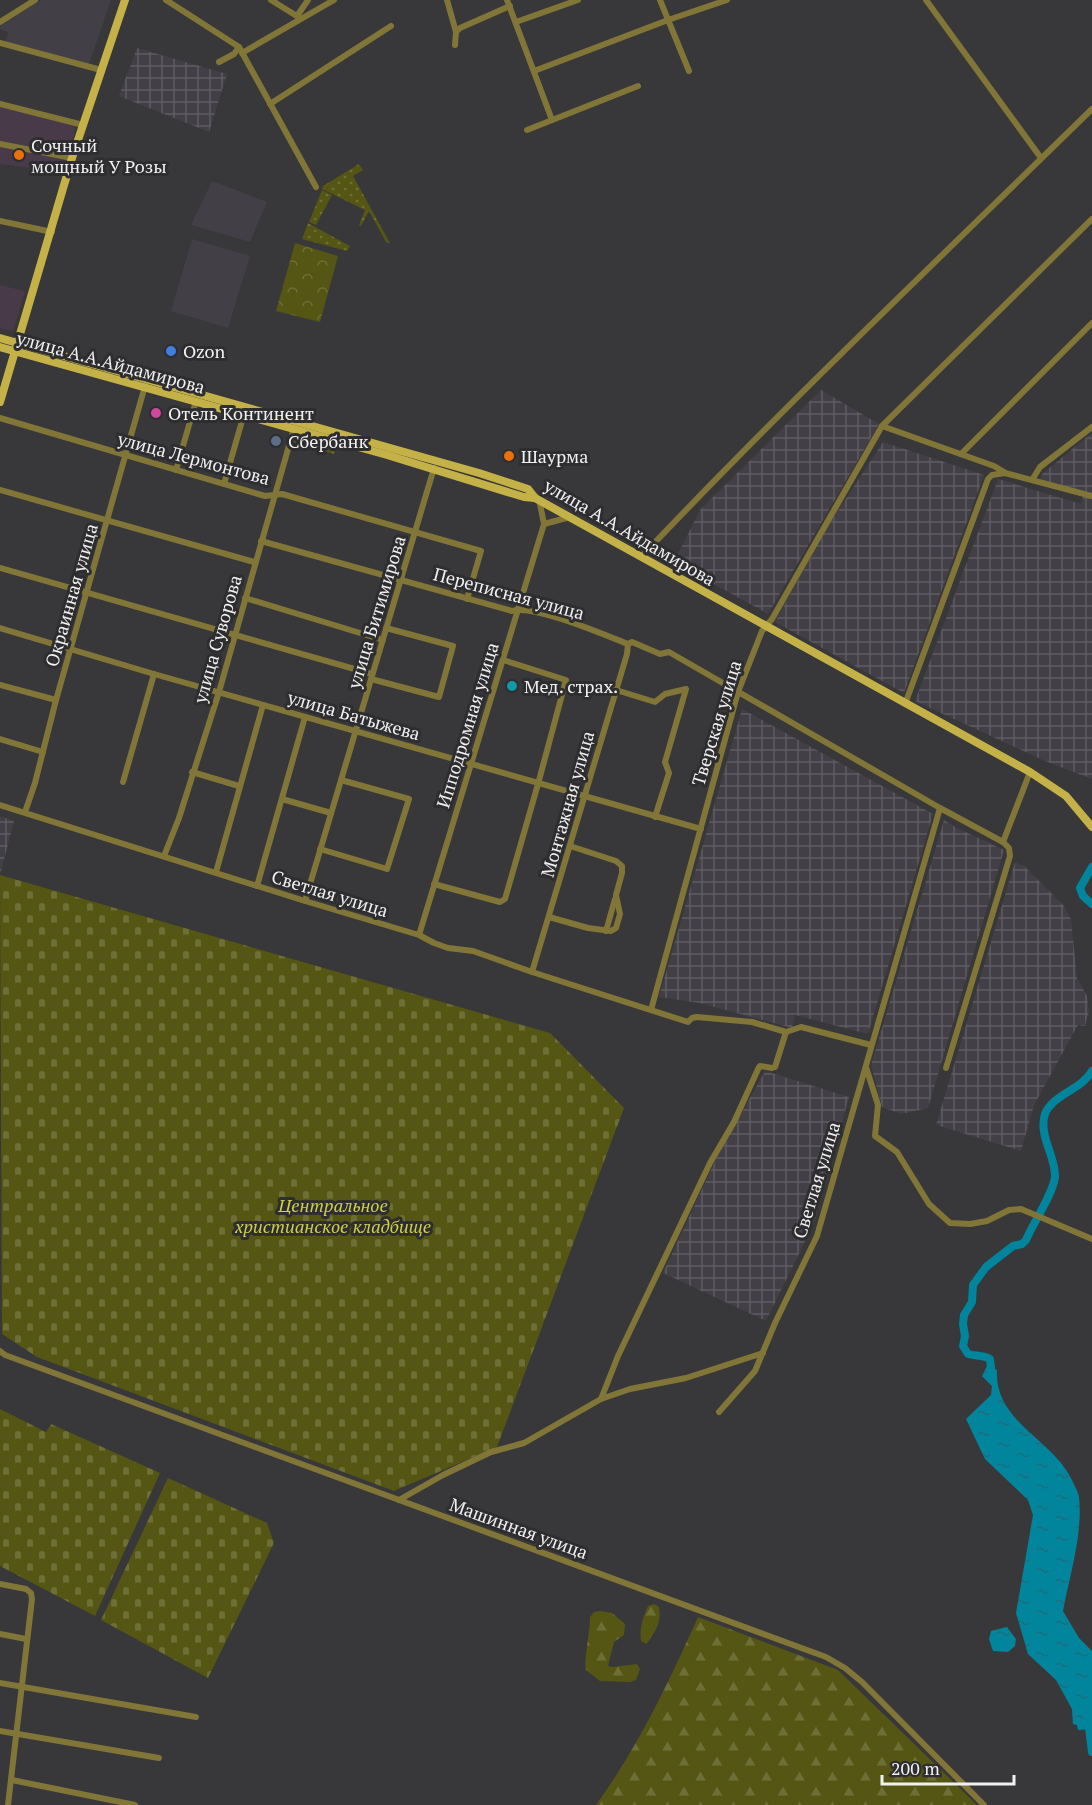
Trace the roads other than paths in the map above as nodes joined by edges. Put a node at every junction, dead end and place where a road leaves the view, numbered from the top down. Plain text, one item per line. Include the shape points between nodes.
1 (35, 0) edge
2 (125, 0) edge
3 (166, 0) edge
4 (271, 0) edge
5 (308, 0) edge
6 (334, 0) edge
7 (447, 0) edge
8 (578, 0) edge
9 (660, 0) edge
10 (727, 0) edge
11 (926, 0) edge
12 (716, 2) edge
13 (508, 3) edge
14 (299, 17) junction
15 (668, 20) junction
16 (0, 22) edge
17 (516, 22) junction
18 (391, 26) dead end
19 (456, 32) junction
20 (0, 43) edge
21 (454, 45) dead end
22 (240, 50) junction
23 (219, 62) dead end
24 (101, 70) junction
25 (534, 71) junction
26 (689, 71) dead end
27 (638, 86) dead end
28 (0, 104) edge
29 (270, 104) junction
30 (1092, 109) edge
31 (552, 120) junction
32 (83, 125) junction
33 (527, 129) dead end
34 (0, 144) edge
35 (72, 158) junction
36 (1041, 158) junction
37 (316, 187) dead end
38 (1092, 219) edge
39 (0, 221) edge
40 (52, 232) junction
41 (1092, 323) edge
42 (0, 338) edge
43 (0, 346) edge
44 (16, 347) junction
45 (145, 386) junction
46 (196, 400) junction
47 (0, 402) edge
48 (244, 414) junction
49 (0, 418) edge
50 (882, 426) junction
51 (294, 428) junction
52 (1092, 428) edge
53 (961, 454) junction
54 (126, 456) junction
55 (434, 468) junction
56 (177, 470) junction
57 (1005, 473) junction
58 (1032, 480) junction
59 (224, 484) junction
60 (0, 490) edge
61 (526, 493) junction
62 (274, 495) junction
63 (1092, 496) edge
64 (537, 499) junction
65 (570, 516) junction
66 (108, 521) junction
67 (544, 524) junction
68 (415, 532) junction
69 (261, 541) junction
70 (642, 556) junction
71 (254, 562) junction
72 (0, 568) edge
73 (401, 580) junction
74 (86, 592) junction
75 (245, 598) junction
76 (467, 599) junction
77 (517, 609) junction
78 (766, 626) junction
79 (0, 628) edge
80 (386, 628) junction
81 (235, 634) junction
82 (383, 640) junction
83 (628, 644) junction
84 (70, 648) junction
85 (503, 660) junction
86 (154, 674) junction
87 (372, 677) junction
88 (0, 685) edge
89 (616, 690) junction
90 (219, 692) junction
91 (738, 692) junction
92 (56, 700) junction
93 (905, 704) junction
94 (263, 705) junction
95 (305, 717) junction
96 (356, 731) junction
97 (0, 739) edge
98 (43, 752) junction
99 (472, 764) junction
100 (192, 772) junction
101 (1030, 772) junction
102 (341, 780) junction
103 (123, 782) dead end
104 (538, 784) junction
105 (239, 786) junction
106 (585, 797) junction
107 (282, 799) junction
108 (0, 805) edge
109 (940, 808) junction
110 (24, 812) junction
111 (331, 813) junction
112 (655, 817) junction
113 (1092, 827) edge
114 (701, 829) junction
115 (1003, 842) junction
116 (570, 846) junction
117 (320, 849) junction
118 (164, 856) junction
119 (216, 872) junction
120 (434, 884) junction
121 (257, 886) junction
122 (305, 901) junction
123 (549, 917) junction
124 (419, 935) junction
125 (532, 972) junction
126 (651, 1010) junction
127 (786, 1032) junction
128 (871, 1045) junction
129 (866, 1066) junction
130 (946, 1068) dead end
131 (1092, 1239) edge
132 (0, 1351) edge
133 (763, 1353) junction
134 (601, 1400) junction
135 (719, 1412) dead end
136 (399, 1500) junction
137 (0, 1584) edge
138 (0, 1634) edge
139 (26, 1639) junction
140 (0, 1683) edge
141 (20, 1687) junction
142 (196, 1717) dead end
143 (0, 1731) edge
144 (17, 1735) junction
145 (159, 1758) dead end
146 (12, 1780) junction
147 (8, 1805) edge
148 (135, 1805) edge
149 (984, 1805) edge

1 - 16 street
2 - 24 main road
3 - 22 street
4 - 14 street
5 - 14 street
6 - 14 street
7 - 19 street
8 - 17 street
9 - 15 street
10 - 12 street
11 - 36 street
12 - 15 street
13 - 17 street
13 - 19 street
14 - 22 street
15 - 25 street
15 - 26 street
17 - 25 street
18 - 29 street
19 - 21 street
20 - 24 street
22 - 23 street
22 - 29 street
24 - 32 main road
25 - 31 street
27 - 31 street
28 - 32 street
29 - 37 street
30 - 36 street
31 - 33 street
32 - 35 main road
34 - 35 street
35 - 40 main road
36 - 70 street
38 - 50 street, Тверская улица
39 - 40 street
40 - 44 main road
41 - 53 street
42 - 44 main road, улица А.А.Айдамирова
43 - 44 main road, улица А.А.Айдамирова
44 - 45 main road, улица А.А.Айдамирова
44 - 47 main road
44 - 61 main road, улица А.А.Айдамирова via 468,470
45 - 46 main road, улица А.А.Айдамирова
45 - 54 street, Окраинная улица
46 - 48 main road, улица А.А.Айдамирова
46 - 56 street
48 - 51 main road, улица А.А.Айдамирова
48 - 59 street
49 - 54 street, улица Лермонтова
50 - 53 street
50 - 78 street, Тверская улица
51 - 55 main road, улица А.А.Айдамирова
51 - 62 street, улица Суворова
52 - 58 street via 1041,467
53 - 57 street
54 - 56 street, улица Лермонтова
54 - 66 street, Окраинная улица
55 - 61 main road, улица А.А.Айдамирова
55 - 68 street, улица Битимирова
56 - 59 street, улица Лермонтова
57 - 58 street
57 - 93 street via 988,479
58 - 63 street
59 - 62 street, улица Лермонтова
60 - 66 street
61 - 64 main road
62 - 68 street, улица Лермонтова
62 - 69 street, улица Суворова
64 - 65 main road, улица А.А.Айдамирова
64 - 67 street, Ипподромная улица
65 - 67 street
65 - 70 main road, улица А.А.Айдамирова
66 - 71 street
66 - 74 street, Окраинная улица
67 - 77 street, Ипподромная улица
68 - 73 street, улица Битимирова
68 - 76 street, улица Лермонтова via 481,550
69 - 71 street, улица Суворова
69 - 73 street, Переписная улица
70 - 78 main road, улица А.А.Айдамирова
71 - 75 street, улица Суворова
72 - 74 street
73 - 76 street, Переписная улица
73 - 80 street, улица Битимирова
74 - 81 street
74 - 84 street, Окраинная улица
75 - 81 street, улица Суворова
75 - 82 street
76 - 77 street, Переписная улица
77 - 83 street, Переписная улица
77 - 85 street, Ипподромная улица
78 - 91 street, Тверская улица
78 - 93 main road, улица А.А.Айдамирова
79 - 84 street, улица Батыжева
80 - 82 street, улица Битимирова
80 - 87 street via 453,646 439,697
81 - 87 street
81 - 90 street, улица Суворова
82 - 87 street, улица Битимирова
83 - 89 street, Монтажная улица
83 - 91 street, Переписная улица via 632,642 660,654 669,652
84 - 86 street, улица Батыжева
84 - 92 street, Окраинная улица
85 - 99 street, Ипподромная улица
85 - 104 street via 566,680
86 - 90 street, улица Батыжева
86 - 103 street
87 - 96 street, улица Битимирова
88 - 92 street
89 - 106 street, Монтажная улица
89 - 112 street via 655,702 664,694 686,689 665,762 669,773
90 - 94 street, улица Батыжева
90 - 100 street, улица Суворова
91 - 109 street, Переписная улица
91 - 114 street, Тверская улица
92 - 98 street, Окраинная улица
93 - 101 main road, улица А.А.Айдамирова
94 - 95 street, улица Батыжева
94 - 105 street
95 - 96 street, улица Батыжева
95 - 107 street
96 - 99 street, улица Батыжева
96 - 102 street, улица Битимирова
97 - 98 street
98 - 110 street, Окраинная улица
99 - 104 street, улица Батыжева
99 - 120 street, Ипподромная улица
100 - 105 street
100 - 118 street, улица Суворова
101 - 113 main road, улица А.А.Айдамирова via 1066,796
101 - 115 street
102 - 111 street, улица Битимирова
102 - 117 street via 409,799 387,869
104 - 106 street, улица Батыжева
104 - 120 street via 502,902
105 - 119 street
106 - 112 street, улица Батыжева
106 - 116 street, Монтажная улица
107 - 111 street
107 - 121 street
108 - 110 street, Светлая улица
109 - 115 street, Переписная улица
109 - 128 street, Светлая улица
110 - 118 street, Светлая улица
111 - 117 street, улица Битимирова
112 - 114 street, улица Батыжева
114 - 126 street, Тверская улица
115 - 130 street via 1010,856
116 - 123 street, Монтажная улица
116 - 123 street via 622,866 616,895 620,914 616,928 606,931
117 - 122 street, улица Битимирова
118 - 119 street, Светлая улица
119 - 121 street, Светлая улица
120 - 124 street, Ипподромная улица
121 - 122 street, Светлая улица
122 - 124 street, Светлая улица
123 - 125 street, Монтажная улица
124 - 125 street, Светлая улица via 448,948 473,951
125 - 126 street, Светлая улица
126 - 127 street, Светлая улица via 688,1022 697,1017 743,1021
127 - 128 street, Светлая улица via 801,1027
127 - 134 street via 775,1066 759,1067 710,1162
128 - 129 street, Светлая улица
129 - 131 street via 878,1105 874,1136 897,1152 938,1214 950,1223 969,1224 1014,1209 1028,1211
129 - 133 street, Светлая улица via 817,1236
132 - 136 street, Машинная улица
133 - 134 street
133 - 135 street, Светлая улица via 755,1371
134 - 136 street via 524,1443 491,1452
136 - 149 street, Машинная улица via 826,1657 862,1682
137 - 139 street via 31,1593
138 - 139 street
139 - 141 street
140 - 141 street
141 - 142 street
141 - 144 street
143 - 144 street
144 - 145 street
144 - 146 street
146 - 147 street
146 - 148 street

